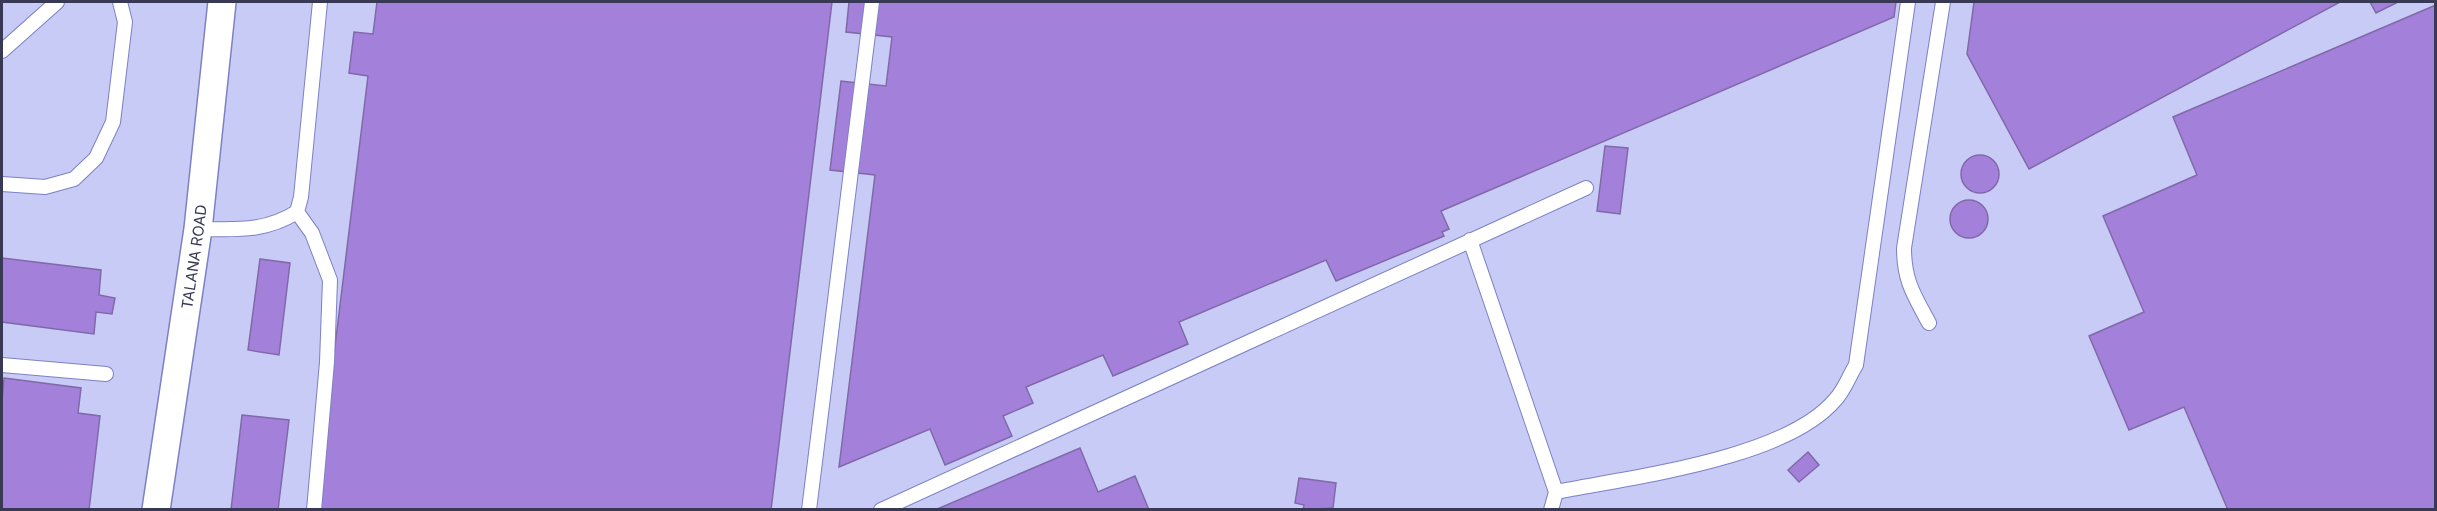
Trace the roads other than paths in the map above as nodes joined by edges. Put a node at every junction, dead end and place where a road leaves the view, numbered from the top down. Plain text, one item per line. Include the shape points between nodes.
1 (57, 2) edge
2 (120, 2) edge
3 (222, 2) edge
4 (320, 2) edge
5 (872, 2) edge
6 (1908, 2) edge
7 (1943, 2) edge
8 (2, 51) edge
9 (2, 184) edge
10 (1586, 188) dead end
11 (297, 212) junction
12 (198, 229) junction
13 (1470, 240) junction
14 (1929, 323) dead end
15 (2, 365) edge
16 (106, 375) dead end
17 (1556, 492) junction
18 (156, 510) edge
19 (314, 510) edge
20 (809, 510) edge
21 (881, 510) edge
22 (1551, 510) edge

1 - 8 lane
2 - 9 lane via 125,22 113,122 96,158 74,179 45,188
3 - 12 street, TALANA ROAD
4 - 11 lane
5 - 20 lane
6 - 17 lane via 1856,365 1836,400 1810,422 1772,443 1693,465
7 - 14 lane via 1904,248 1904,270
10 - 13 lane
11 - 12 lane via 253,230
11 - 19 lane via 312,233 330,280
12 - 18 street, TALANA ROAD
13 - 17 lane
13 - 21 lane
15 - 16 lane
17 - 22 lane

